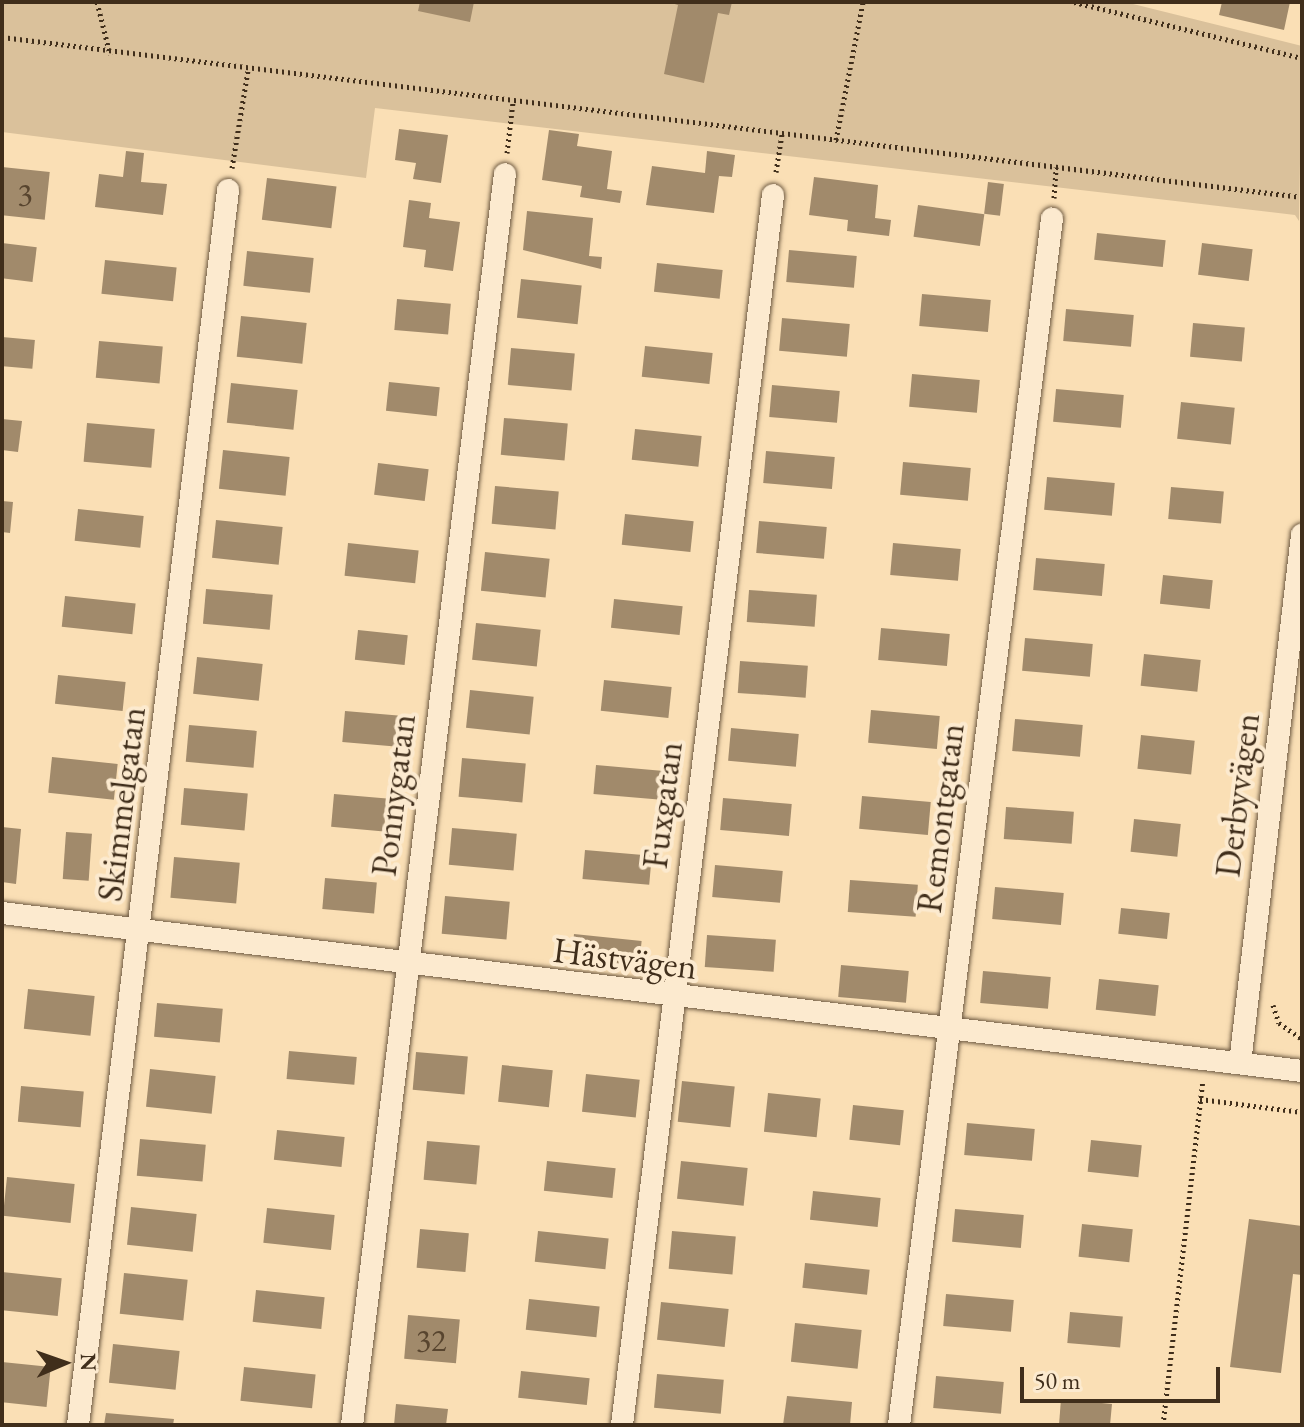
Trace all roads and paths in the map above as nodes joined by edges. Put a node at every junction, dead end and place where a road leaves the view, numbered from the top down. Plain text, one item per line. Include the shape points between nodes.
1 (97, 2) edge
2 (863, 2) edge
3 (1074, 2) edge
4 (2, 37) edge
5 (110, 54) junction
6 (1302, 58) edge
7 (248, 70) junction
8 (513, 102) junction
9 (782, 134) junction
10 (836, 140) junction
11 (505, 174) joint
12 (228, 190) joint
13 (773, 195) joint
14 (1302, 197) edge
15 (1052, 219) dead end
16 (1302, 535) edge
17 (2, 913) edge
18 (140, 929) junction
19 (406, 965) junction
20 (672, 999) junction
21 (947, 1030) junction
22 (1206, 1059) junction
23 (1240, 1063) junction
24 (1302, 1071) edge
25 (1200, 1099) junction
26 (1302, 1112) edge
27 (78, 1425) edge
28 (352, 1425) edge
29 (622, 1425) edge
30 (899, 1425) edge
31 (1163, 1425) edge

1 - 5 path
2 - 10 path
3 - 6 path
4 - 5 path
5 - 7 path
7 - 8 path
7 - 12 path
8 - 9 path
8 - 11 path
9 - 10 path
9 - 13 path
10 - 14 path
11 - 19 street, Ponnygatan
12 - 18 street, Skimmelgatan
13 - 20 street, Fuxgatan
15 - 21 street, Remontgatan
16 - 23 street, Derbyvägen
17 - 18 street, Hästvägen
18 - 19 street, Hästvägen
18 - 27 street, Skimmelgatan
19 - 20 street, Hästvägen
19 - 28 street, Ponnygatan
20 - 21 street, Hästvägen
20 - 29 street, Fuxgatan
21 - 22 street, Hästvägen
21 - 30 street, Remontgatan
22 - 23 street, Hästvägen
22 - 25 path
23 - 24 street, Hästvägen
25 - 26 path
25 - 31 path

